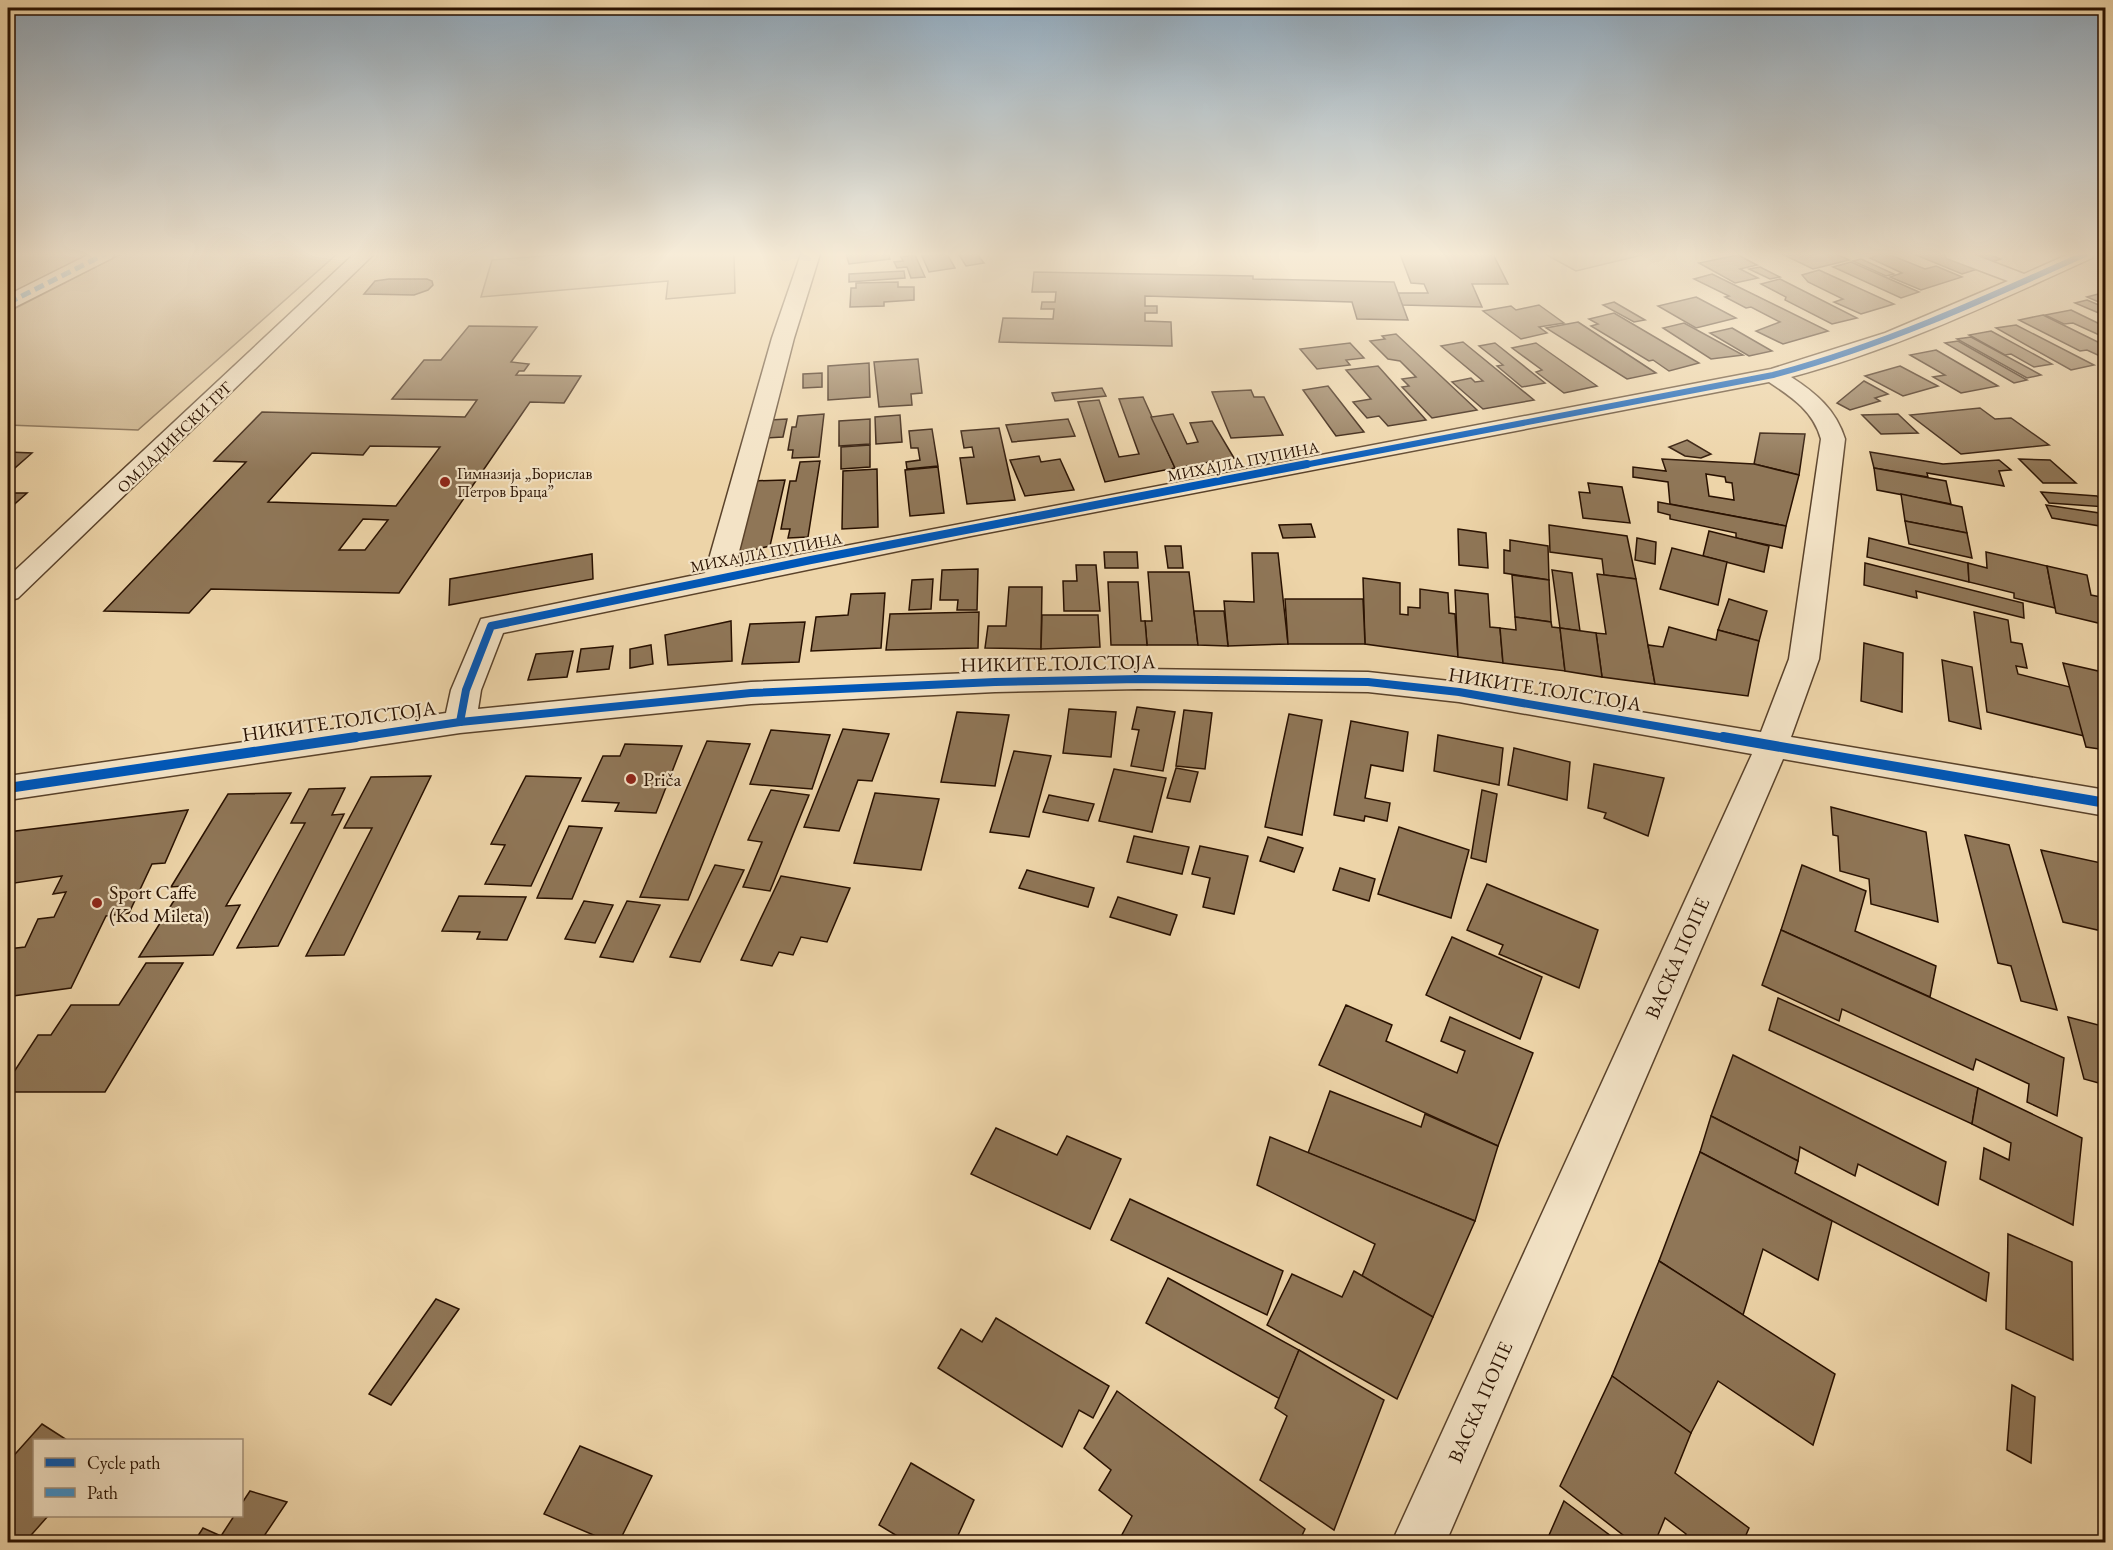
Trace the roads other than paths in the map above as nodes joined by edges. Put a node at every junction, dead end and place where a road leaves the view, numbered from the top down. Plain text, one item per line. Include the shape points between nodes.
1 (290, 326) edge
2 (787, 326) edge
3 (1916, 326) edge
4 (1773, 375) junction
5 (718, 577) junction
6 (8, 592) edge
7 (460, 722) junction
8 (1772, 746) junction
9 (8, 788) edge
10 (2106, 803) edge
11 (1419, 1542) edge

1 - 6 street, ОМЛАДИНСКИ ТРГ
2 - 5 street
3 - 4 street, МИХАЈЛА ПУПИНА via 1813,365
4 - 5 street, МИХАЈЛА ПУПИНА
4 - 8 street, ВАСКА ПОПЕ via 1822,412 1833,438 1804,659
5 - 7 street, МИХАЈЛА ПУПИНА via 490,626 466,690
7 - 8 street, НИКИТЕ ТОЛСТОЈА via 751,693 995,682 1284,679 1368,682 1459,692
7 - 9 street, НИКИТЕ ТОЛСТОЈА
8 - 10 street, НИКИТЕ ТОЛСТОЈА
8 - 11 street, ВАСКА ПОПЕ

